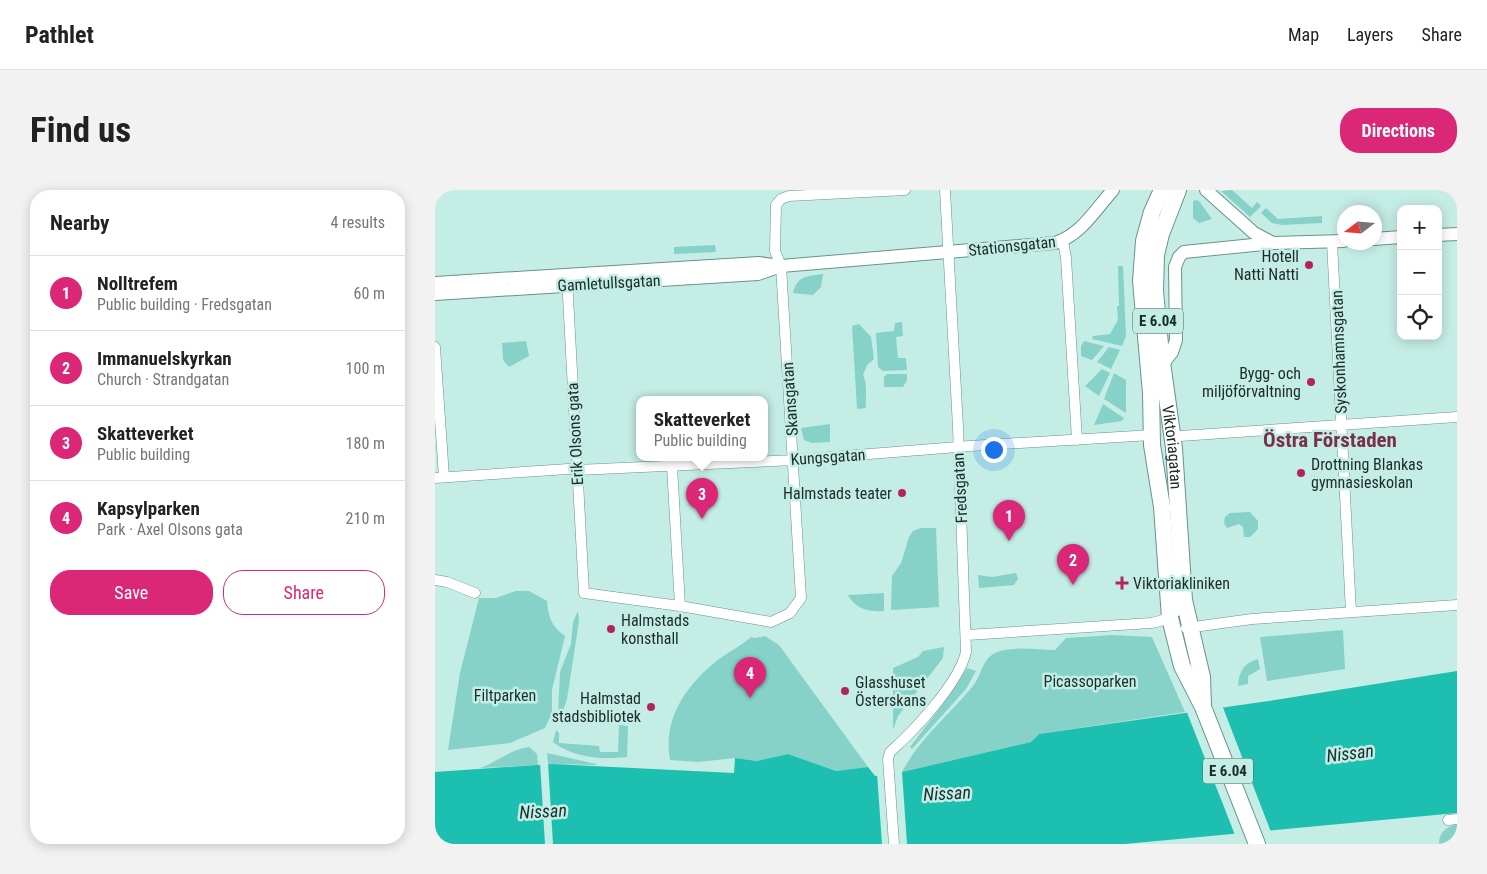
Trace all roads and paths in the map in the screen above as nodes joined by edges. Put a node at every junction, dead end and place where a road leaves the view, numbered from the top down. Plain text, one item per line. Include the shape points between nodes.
1 (905, 190) edge
2 (945, 190) edge
3 (1113, 190) edge
4 (1162, 190) edge
5 (1178, 190) edge
6 (1206, 190) edge
7 (1457, 234) edge
8 (1442, 235) edge
9 (1397, 237) edge
10 (1382, 238) edge
11 (1063, 241) junction
12 (1337, 241) edge
13 (1273, 243) junction
14 (1338, 250) edge
15 (949, 251) junction
16 (1149, 257) junction
17 (781, 266) junction
18 (567, 280) junction
19 (435, 284) edge
20 (435, 294) edge
21 (435, 347) edge
22 (1163, 365) junction
23 (1158, 390) junction
24 (1457, 417) edge
25 (1342, 425) junction
26 (1152, 435) junction
27 (1180, 436) junction
28 (1077, 440) junction
29 (957, 447) junction
30 (793, 460) junction
31 (672, 466) junction
32 (577, 470) junction
33 (439, 477) edge
34 (1162, 508) junction
35 (1179, 509) junction
36 (435, 580) edge
37 (475, 593) dead end
38 (1457, 605) edge
39 (680, 606) junction
40 (1351, 612) junction
41 (1179, 628) junction
42 (967, 636) junction
43 (1203, 707) junction
44 (1255, 839) edge
45 (894, 844) edge

1 - 17 street, Skansgatan via 789,196 778,202 775,209 775,251
2 - 15 street, Fredsgatan
3 - 11 street, Stationsgatan via 1084,224
4 - 16 highway, E 6.04 via 1148,227
5 - 16 highway, E 6.04
6 - 13 street via 1254,233
7 - 8 street
9 - 10 street
11 - 15 street, Stationsgatan
11 - 28 street
12 - 13 street
13 - 22 street via 1184,252 1179,256 1175,267 1176,340
14 - 25 street, Syskonhamnsgatan
15 - 17 street, Gamletullsgatan
15 - 29 street, Fredsgatan
16 - 22 highway, Viktoriagatan / E 6.04
16 - 23 highway, Viktoriagatan / E 6.04 via 1143,311
17 - 18 street, Gamletullsgatan via 759,263
17 - 30 street, Skansgatan
18 - 19 street, Gamletullsgatan
18 - 20 street, Gamletullsgatan
18 - 32 street, Erik Olsons gata
21 - 33 street
22 - 23 highway, Viktoriagatan / E 6.04
23 - 26 highway, Viktoriagatan / E 6.04
23 - 27 highway, Viktoriagatan / E 6.04
23 - 34 highway, Viktoriagatan / E 6.04 via 1163,462
23 - 35 highway, Viktoriagatan / E 6.04
24 - 25 street
25 - 27 street
25 - 40 street, Syskonhamnsgatan
26 - 28 street, Kungsgatan
26 - 34 highway, Viktoriagatan / E 6.04
27 - 35 highway, Viktoriagatan / E 6.04 via 1183,461
28 - 29 street, Kungsgatan
29 - 30 street, Kungsgatan
29 - 42 street, Fredsgatan
30 - 31 street, Kungsgatan
30 - 39 street, Skansgatan via 801,598 790,613 771,622
31 - 32 street, Kungsgatan
31 - 39 street
32 - 33 street, Kungsgatan
32 - 39 street, Erik Olsons gata via 584,593
34 - 41 highway, Viktoriagatan / E 6.04
35 - 41 highway, Viktoriagatan / E 6.04 via 1184,600
36 - 37 street
38 - 40 street
40 - 41 street
41 - 42 street via 1151,623
41 - 43 highway, Viktoriagatan / E 6.04 via 1182,666
41 - 43 highway, Viktoriagatan / E 6.04 via 1195,648 1202,677
42 - 45 street, Fredsgatan via 964,662 956,676 890,752
43 - 44 highway, E 6.04

